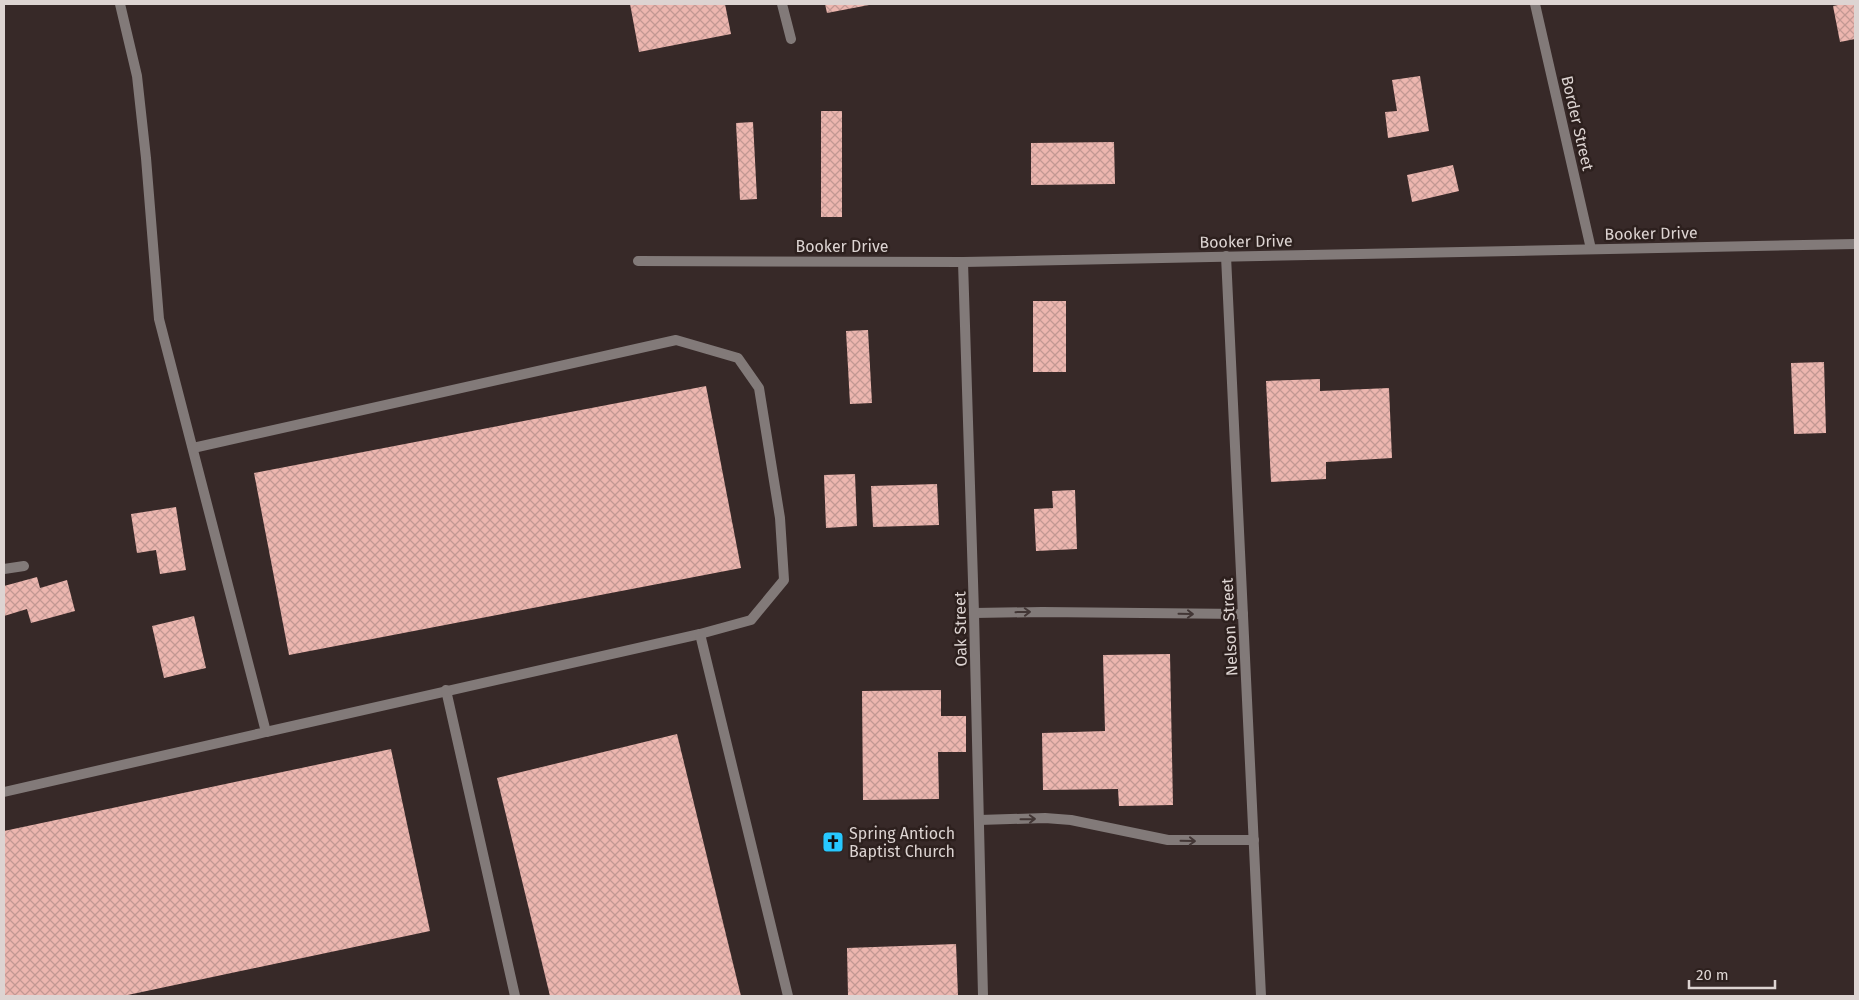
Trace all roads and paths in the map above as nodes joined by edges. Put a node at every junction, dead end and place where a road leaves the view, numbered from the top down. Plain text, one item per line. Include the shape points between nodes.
1 (120, 4) edge
2 (782, 4) edge
3 (1535, 4) edge
4 (791, 39) dead end
5 (1855, 244) edge
6 (1591, 249) junction
7 (1226, 256) junction
8 (638, 261) dead end
9 (963, 262) junction
10 (193, 448) junction
11 (24, 566) dead end
12 (4, 569) edge
13 (974, 613) junction
14 (1243, 614) junction
15 (700, 634) junction
16 (446, 690) junction
17 (266, 732) junction
18 (4, 792) edge
19 (979, 820) junction
20 (1254, 840) junction
21 (515, 996) edge
22 (788, 996) edge
23 (983, 996) edge
24 (1261, 996) edge

1 - 10 street via 138,85 159,319
2 - 4 street
3 - 6 street, Border Street
5 - 6 street, Booker Drive
6 - 7 street, Booker Drive
7 - 9 street, Booker Drive
7 - 14 street, Nelson Street
8 - 9 street, Booker Drive
9 - 13 street, Oak Street
10 - 15 street via 676,340 738,358 759,388 780,518 784,580 751,620
10 - 17 street
11 - 12 street
13 -> 14 street
13 - 19 street, Oak Street
14 - 20 street, Nelson Street
15 - 16 street
15 - 22 street
16 - 17 street
16 - 21 street
17 - 18 street
19 -> 20 street via 1045,818 1071,820 1168,840
19 - 23 street, Oak Street
20 - 24 street, Nelson Street

